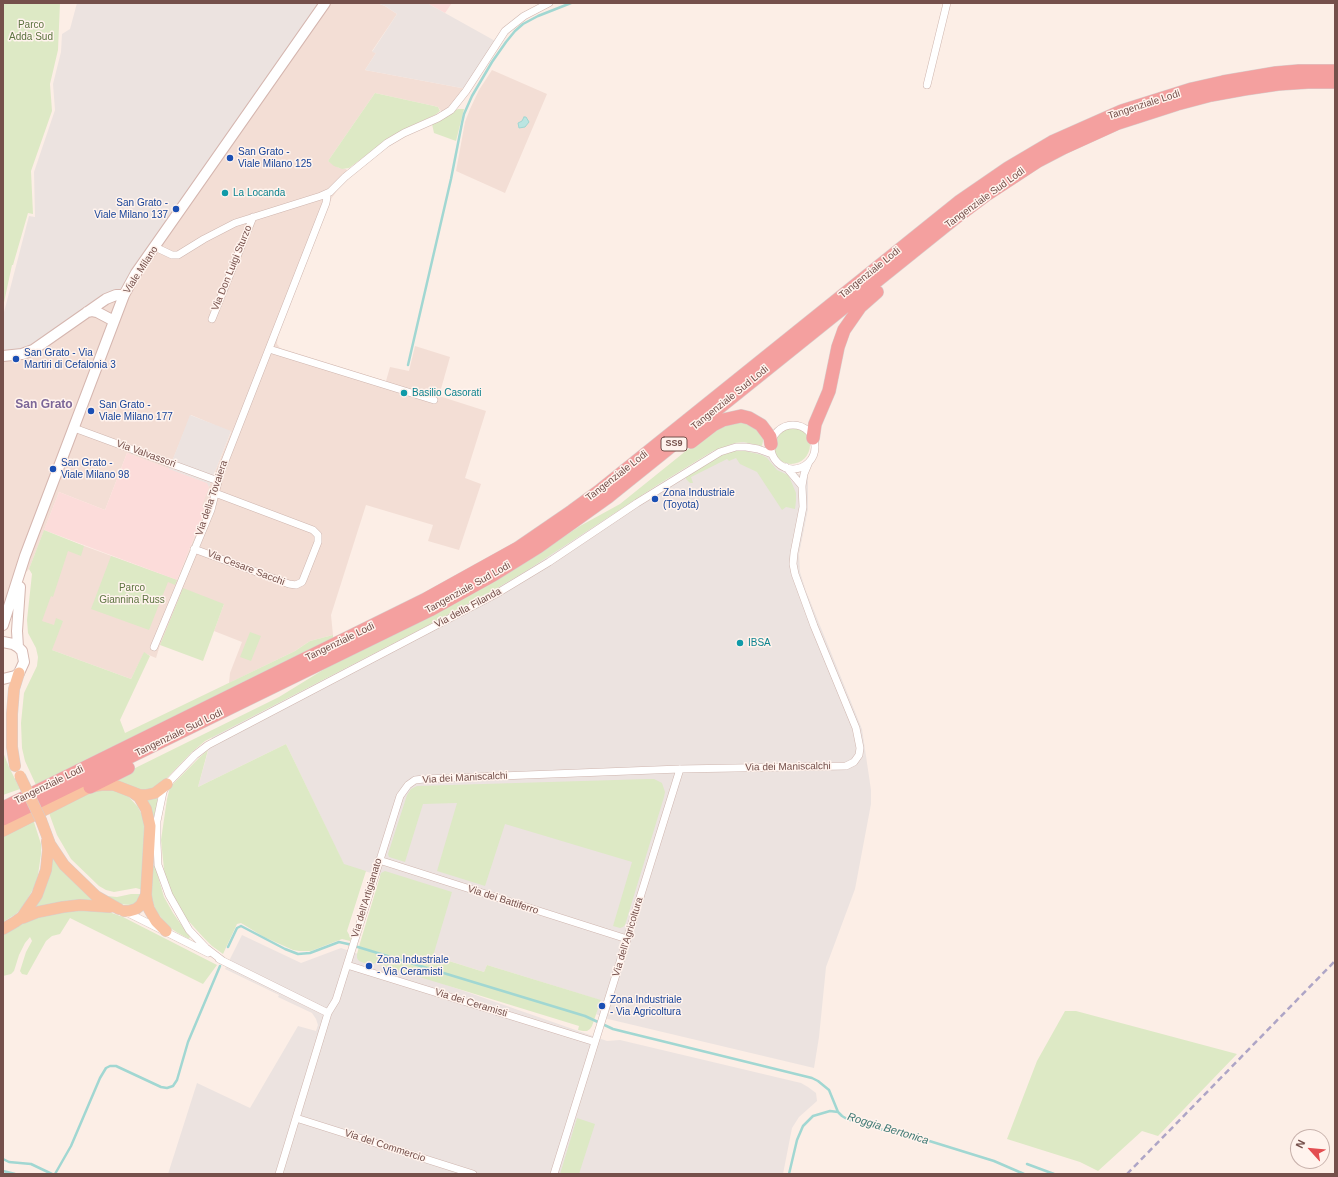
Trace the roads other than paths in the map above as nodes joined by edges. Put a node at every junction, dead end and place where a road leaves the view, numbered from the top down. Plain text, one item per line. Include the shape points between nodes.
1 (325, 3) edge
2 (549, 3) edge
3 (947, 3) edge
4 (1335, 71) edge
5 (1335, 82) edge
6 (927, 85) dead end
7 (326, 194) junction
8 (253, 217) junction
9 (954, 219) junction
10 (155, 247) junction
11 (124, 295) junction
12 (87, 312) junction
13 (212, 319) dead end
14 (114, 321) junction
15 (269, 349) junction
16 (3, 356) edge
17 (434, 400) dead end
18 (74, 428) junction
19 (813, 438) junction
20 (772, 449) junction
21 (809, 462) junction
22 (786, 467) junction
23 (218, 481) junction
24 (802, 486) junction
25 (216, 493) junction
26 (583, 516) junction
27 (194, 548) junction
28 (22, 571) junction
29 (3, 625) edge
30 (3, 642) edge
31 (18, 647) junction
32 (154, 647) dead end
33 (19, 672) junction
34 (4, 678) edge
35 (272, 688) junction
36 (3, 728) edge
37 (680, 769) junction
38 (18, 771) junction
39 (167, 784) junction
40 (408, 785) joint
41 (90, 787) junction
42 (131, 791) junction
43 (3, 808) edge
44 (3, 819) edge
45 (3, 831) edge
46 (45, 832) junction
47 (379, 860) junction
48 (146, 894) junction
49 (121, 910) junction
50 (15, 922) junction
51 (3, 929) edge
52 (166, 931) junction
53 (627, 939) junction
54 (223, 961) junction
55 (347, 965) junction
56 (328, 1013) junction
57 (595, 1042) junction
58 (296, 1118) junction
59 (279, 1174) edge
60 (473, 1174) edge
61 (554, 1174) edge

1 - 10 street, Viale Milano
2 - 7 street via 514,23 499,39 451,110 387,143
3 - 6 street
4 - 43 highway, Tangenziale Lodi / SS9 via 1276,73 1192,89 1122,110 1046,145 960,201 598,492 518,548 426,599
5 - 9 highway, Tangenziale Sud Lodi / SS9 via 1308,82 1211,95 1118,123 1038,160
7 - 8 street
7 - 15 street, Via della Tovaiera via 326,203
8 - 10 street via 235,223 178,255
8 - 13 street, Via Don Luigi Sturzo
9 - 19 highway via 929,249 868,299 851,319 840,339 829,390 815,424
9 - 26 highway, Tangenziale Sud Lodi / SS9
10 - 11 street, Viale Milano
11 - 12 street via 111,296
11 - 14 street, Viale Milano
12 - 14 street via 97,312
12 - 16 street via 33,350
14 - 18 street, Viale Milano
15 - 17 street
15 - 23 street, Via della Tovaiera
18 - 23 street, Via Valvassori
18 - 28 street, Viale Milano via 25,556
19 - 20 street via 801,426 789,425 776,433
19 - 21 street via 814,450
20 - 22 street via 777,462
20 - 26 highway via 765,428 755,420 741,416 723,420 701,434 620,498 600,510
20 - 39 street, Via della Filanda via 736,447 720,452 496,594 208,745
21 - 22 street via 798,468
21 - 24 street
22 - 24 street
23 - 25 street, Via della Tovaiera
24 - 37 street, Via dei Maniscalchi via 803,508 793,564 795,574 856,728 860,748 858,755 854,762 846,766
25 - 27 street, Via della Tovaiera
25 - 27 street, Via Cesare Sacchi via 318,534 318,542 304,580 296,585 289,584
26 - 35 highway, Tangenziale Sud Lodi / SS9 via 527,554 463,592
27 - 32 street, Via della Tovaiera
28 - 29 street
28 - 31 street
30 - 31 street
31 - 33 street via 24,657
33 - 34 street
33 - 38 main road via 14,689 12,714 12,747
35 - 41 highway via 241,713
35 - 44 highway, Tangenziale Sud Lodi / SS9
36 - 38 main road
37 - 40 street, Via dei Maniscalchi via 424,779 415,780
37 - 53 street, Via dell'Agricoltura
38 - 46 main road, bridge
39 - 42 main road via 155,793 146,795
39 - 54 street via 157,821 157,854 161,875 172,903 189,930
40 - 47 street, Via dell'Artigianato via 400,796
41 - 42 main road via 108,785
41 - 45 main road
42 - 48 main road via 139,797 146,809 150,826
46 - 49 main road via 59,858 84,886
46 - 50 main road via 48,860 41,887 27,911
47 - 53 street, Via dei Battiferro
47 - 55 street, Via dell'Artigianato
48 - 49 main road via 136,909
48 - 52 main road via 153,916
49 - 50 main road via 94,905 63,907 38,912
49 - 52 street
50 - 51 main road
52 - 54 street
53 - 57 street, Via dell'Agricoltura
54 - 56 street
55 - 56 street, Via dell'Artigianato via 336,1000
55 - 57 street, Via dei Ceramisti
56 - 58 street, Via dell'Artigianato
57 - 61 street, Via dell'Agricoltura
58 - 59 street, Via dell'Artigianato
58 - 60 street, Via del Commercio

